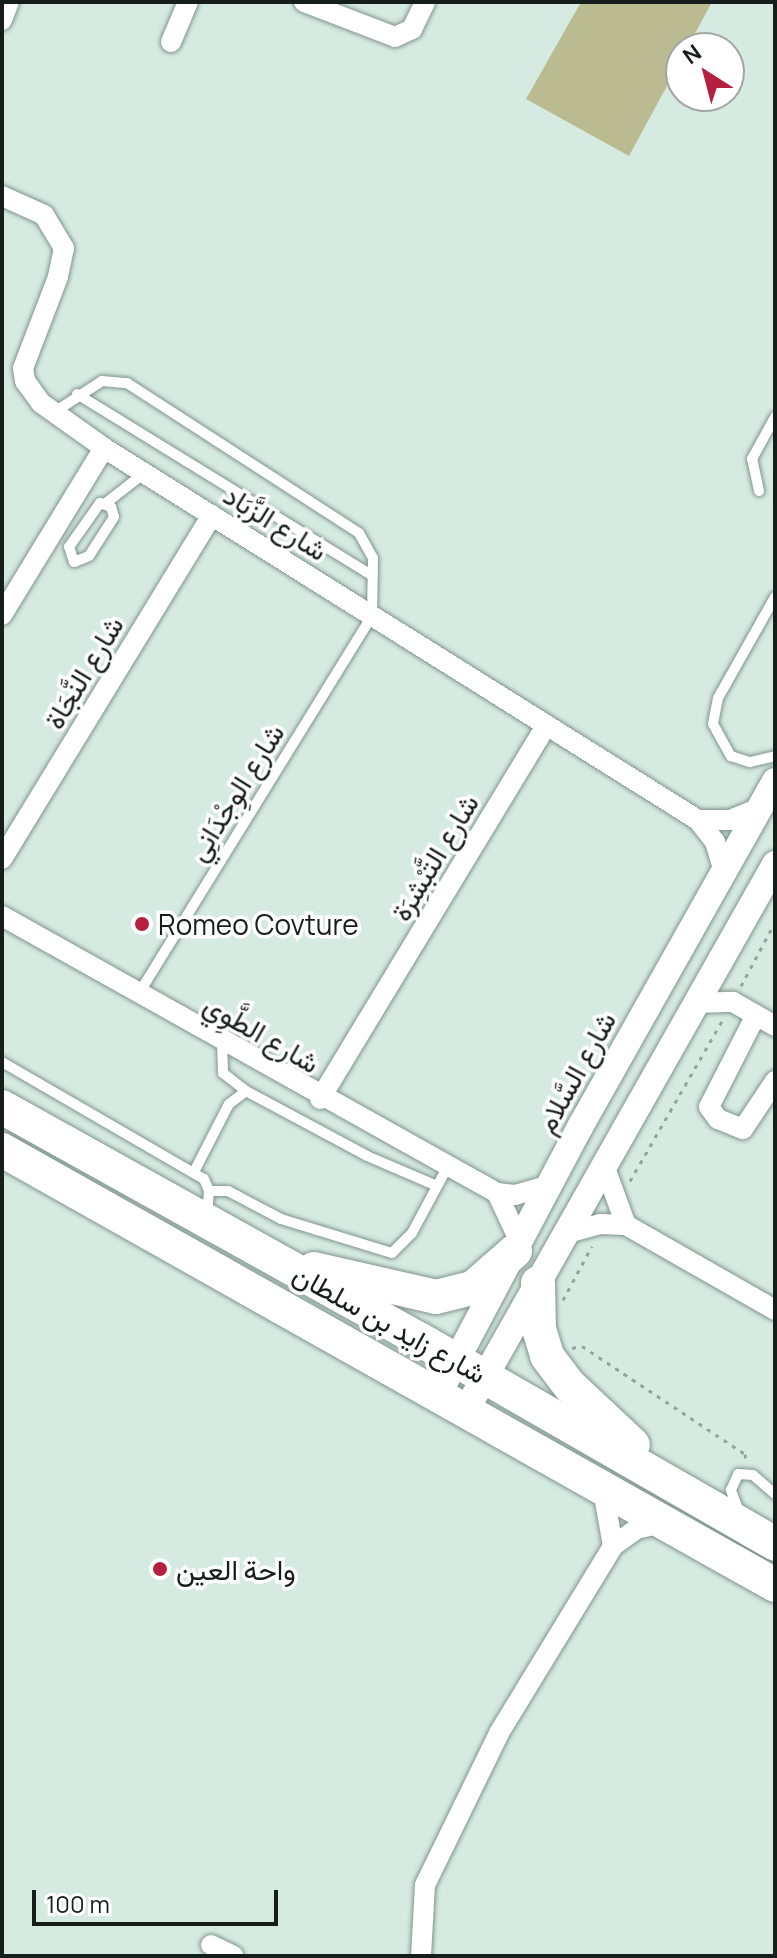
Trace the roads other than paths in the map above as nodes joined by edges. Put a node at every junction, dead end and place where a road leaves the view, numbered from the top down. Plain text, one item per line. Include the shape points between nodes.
1 (9, 2) edge
2 (188, 2) edge
3 (304, 2) edge
4 (425, 2) edge
5 (2, 20) edge
6 (171, 42) dead end
7 (2, 196) edge
8 (77, 394) junction
9 (53, 413) junction
10 (775, 417) edge
11 (104, 448) junction
12 (145, 473) junction
13 (759, 491) dead end
14 (106, 503) junction
15 (212, 515) junction
16 (373, 576) junction
17 (775, 597) edge
18 (2, 615) edge
19 (372, 616) junction
20 (546, 726) junction
21 (775, 756) edge
22 (775, 781) edge
23 (760, 808) junction
24 (698, 820) junction
25 (2, 859) edge
26 (723, 868) junction
27 (771, 877) edge
28 (2, 916) edge
29 (717, 964) junction
30 (139, 993) junction
31 (733, 1002) junction
32 (696, 1003) junction
33 (756, 1015) junction
34 (775, 1026) edge
35 (222, 1042) junction
36 (2, 1062) edge
37 (775, 1081) edge
38 (246, 1091) junction
39 (320, 1099) junction
40 (2, 1107) edge
41 (2, 1150) edge
42 (604, 1165) junction
43 (448, 1166) junction
44 (194, 1172) junction
45 (550, 1185) junction
46 (437, 1186) junction
47 (497, 1193) junction
48 (208, 1206) junction
49 (626, 1225) junction
50 (567, 1233) junction
51 (517, 1247) junction
52 (287, 1266) junction
53 (538, 1283) junction
54 (775, 1310) edge
55 (472, 1368) junction
56 (451, 1405) junction
57 (664, 1478) junction
58 (603, 1490) junction
59 (775, 1494) edge
60 (663, 1523) junction
61 (745, 1527) junction
62 (775, 1544) edge
63 (613, 1546) junction
64 (775, 1585) edge
65 (211, 1945) dead end
66 (234, 1956) edge
67 (421, 1956) edge

1 - 5 street
2 - 6 street
3 - 4 street via 395,37 412,29
7 - 9 street, شارع الزَّبَاد via 44,215 64,248 23,368 31,392
8 - 9 lane
8 - 16 lane
8 - 16 lane via 102,381 127,383 359,533 371,549
9 - 11 street, شارع الزَّبَاد
10 - 13 lane via 752,459
11 - 12 street, شارع الزَّبَاد
11 - 18 street
12 - 14 lane via 122,485
12 - 15 street, شارع الزَّبَاد
14 - 14 lane via 91,511 69,547 74,562 89,556 114,517
15 - 19 street, شارع الزَّبَاد
15 - 25 street, شارع النَّجَاة
16 - 19 lane
17 - 21 lane via 718,698 713,724 731,756 750,762
19 - 20 street, شارع الزَّبَاد
19 - 30 lane, شارع الوِجْدَانِي
20 - 24 street, شارع الزَّبَاد
20 - 39 street, شارع التَّبْشِرَة
22 - 23 street, شارع السَّلام
23 - 24 street via 730,820
23 - 26 street, شارع السَّلام
24 - 26 street, شارع الزَّبَاد via 715,842
26 - 45 street, شارع السَّلام
27 - 29 street, شارع السَّلام
28 - 30 street, شارع الطَّوِي
29 - 31 street
29 - 32 street, شارع السَّلام
30 - 35 street, شارع الطَّوِي
31 - 32 street
31 - 33 street
32 - 42 street, شارع السَّلام
33 - 34 street
33 - 37 street via 709,1107 718,1119 743,1129
35 - 38 lane via 223,1073
35 - 39 street, شارع الطَّوِي
36 - 44 lane
38 - 44 lane via 229,1104
38 - 46 lane via 367,1156
39 - 43 street, شارع الطَّوِي
40 - 48 highway, شارع زايد بن سلطان
41 - 56 highway, شارع زايد بن سلطان
42 - 49 street
42 - 50 street, شارع السَّلام
43 - 46 lane
43 - 47 street, شارع الطَّوِي
44 - 48 lane
45 - 47 street via 515,1195
45 - 51 street, شارع السَّلام
46 - 48 lane via 404,1244 386,1253 281,1219 228,1191
47 - 51 street
48 - 52 highway, شارع زايد بن سلطان
49 - 50 street via 605,1223
49 - 54 street
50 - 53 street, شارع السَّلام
51 - 52 highway via 473,1288 436,1297
51 - 55 street, شارع السَّلام
52 - 55 highway, شارع زايد بن سلطان
53 - 55 street, شارع السَّلام
53 - 57 highway via 539,1329 547,1356
55 - 56 street, شارع السَّلام
55 - 57 highway, شارع زايد بن سلطان
56 - 58 highway, شارع زايد بن سلطان
57 - 61 highway, شارع زايد بن سلطان
58 - 60 highway, شارع زايد بن سلطان
58 - 63 street
59 - 61 lane via 748,1473 738,1474 730,1485
60 - 63 street via 636,1529
60 - 64 highway, شارع زايد بن سلطان
61 - 62 highway, شارع زايد بن سلطان
63 - 67 street via 499,1733 438,1850 420,1904
65 - 66 street

